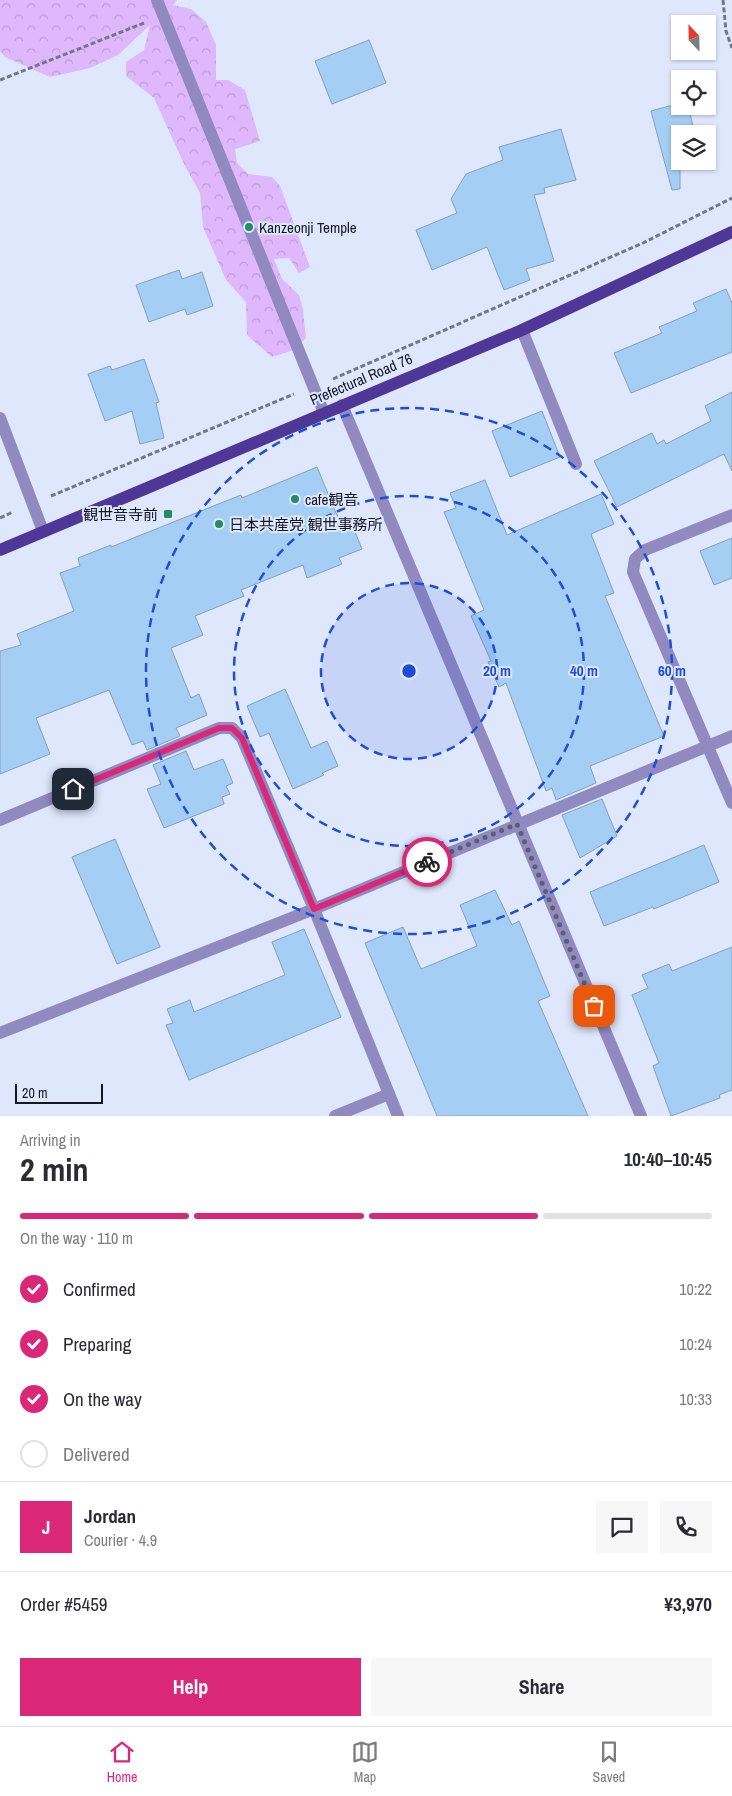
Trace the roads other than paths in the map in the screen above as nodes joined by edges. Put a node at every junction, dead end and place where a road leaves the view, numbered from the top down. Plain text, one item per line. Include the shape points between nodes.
1 (157, 0) edge
2 (732, 232) edge
3 (522, 330) junction
4 (342, 405) junction
5 (324, 413) junction
6 (0, 418) edge
7 (576, 464) dead end
8 (732, 515) edge
9 (43, 531) junction
10 (0, 550) edge
11 (732, 736) edge
12 (707, 747) junction
13 (732, 804) edge
14 (0, 820) edge
15 (517, 824) junction
16 (314, 909) junction
17 (0, 1033) edge
18 (389, 1094) junction
19 (335, 1116) edge
20 (398, 1116) edge
21 (641, 1116) edge

1 - 5 street
2 - 3 main road, Prefectural Road 76
3 - 4 main road, Prefectural Road 76
3 - 7 street
4 - 5 main road, Prefectural Road 76
4 - 15 street
5 - 9 main road, Prefectural Road 76
6 - 9 street
8 - 12 street via 644,550 635,559 633,572
9 - 10 main road, Prefectural Road 76
11 - 12 street
12 - 13 street
12 - 15 street
14 - 16 street via 219,728 232,728 242,738
15 - 16 street
15 - 21 street
16 - 17 street
16 - 18 street
18 - 19 street
18 - 20 street

